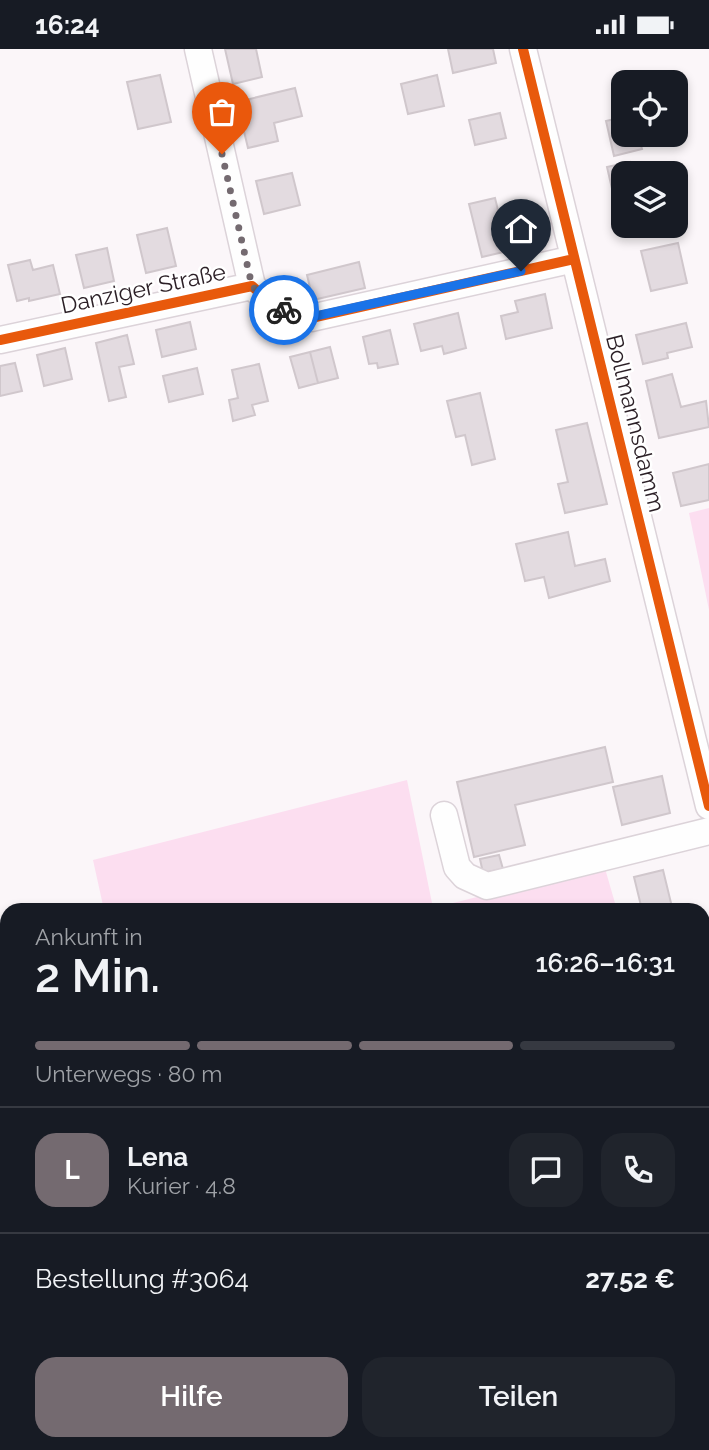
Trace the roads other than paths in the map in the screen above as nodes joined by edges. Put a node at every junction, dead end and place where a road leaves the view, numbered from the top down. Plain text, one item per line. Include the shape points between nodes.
1 (198, 49) edge
2 (523, 49) edge
3 (573, 259) junction
4 (252, 286) junction
5 (0, 340) edge
6 (709, 806) edge
7 (444, 814) dead end
8 (709, 831) edge

1 - 4 street
2 - 3 street, Bollmannsdamm
3 - 4 street, Danziger Straße via 311,317 276,308
3 - 6 street, Bollmannsdamm
4 - 5 street, Danziger Straße
7 - 8 street via 457,867 465,876 487,885

